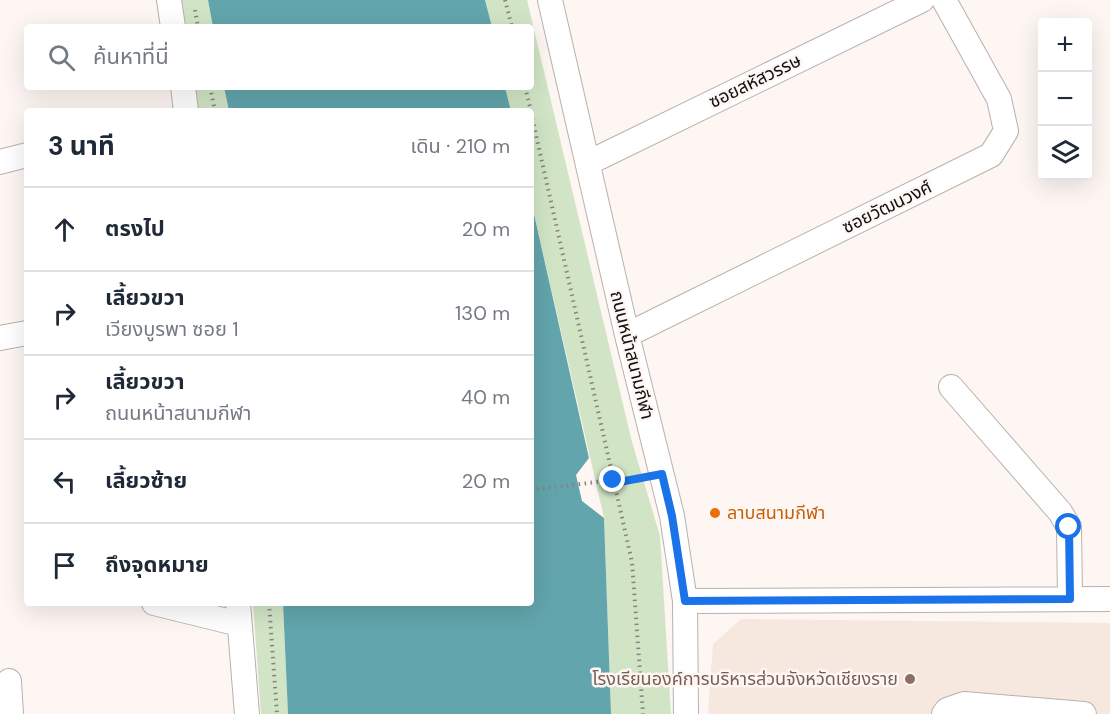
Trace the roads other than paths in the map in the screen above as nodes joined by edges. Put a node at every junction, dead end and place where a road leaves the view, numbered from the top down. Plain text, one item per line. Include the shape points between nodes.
1 (169, 0) edge
2 (550, 0) edge
3 (922, 0) edge
4 (944, 0) edge
5 (173, 24) edge
6 (183, 90) edge
7 (186, 108) edge
8 (24, 156) edge
9 (0, 162) edge
10 (588, 163) junction
11 (24, 334) edge
12 (627, 335) junction
13 (0, 338) edge
14 (951, 387) dead end
15 (1070, 599) junction
16 (1110, 599) edge
17 (685, 601) junction
18 (179, 606) edge
19 (238, 613) edge
20 (9, 681) dead end
21 (11, 714) edge
22 (247, 714) edge
23 (686, 714) edge
24 (944, 714) edge
25 (1084, 714) edge

1 - 5 street
2 - 10 street, ถนนหน้าสนามกีฬา
3 - 10 street, ซอยสหัสวรรษ
4 - 12 street, ซอยวัฒนวงศ์ via 999,99 1006,131 991,155
6 - 7 street
8 - 9 street
10 - 12 street, ถนนหน้าสนามกีฬา
11 - 13 street
12 - 17 street, ถนนหน้าสนามกีฬา via 672,516
14 - 15 street via 1069,527
15 - 16 street
15 - 17 street
17 - 23 street, ถนนหน้าสนามกีฬา
18 - 19 street
19 - 22 street
20 - 21 street
24 - 25 street via 964,704

